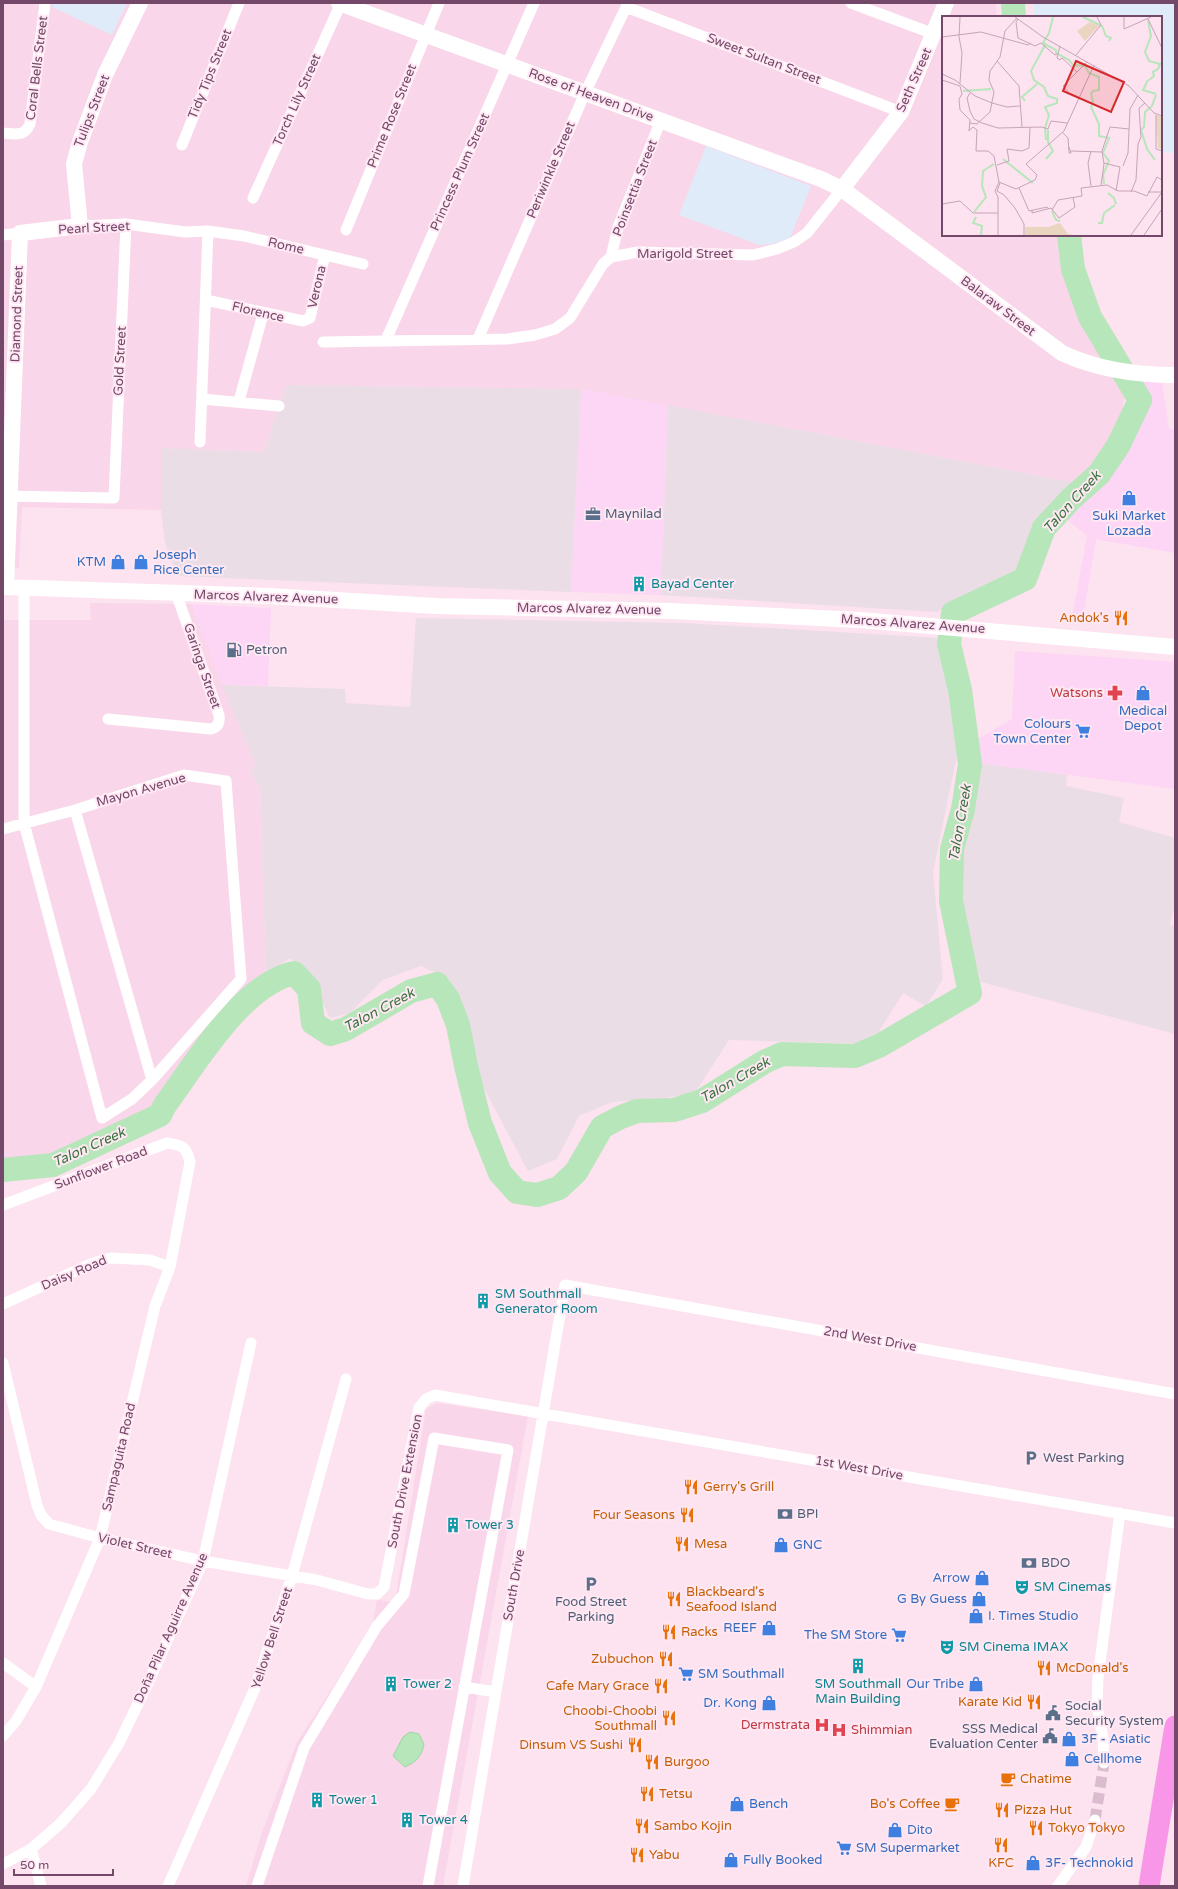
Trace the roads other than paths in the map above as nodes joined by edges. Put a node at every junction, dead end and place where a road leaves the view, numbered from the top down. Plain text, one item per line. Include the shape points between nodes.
1 (45, 3) edge
2 (140, 3) edge
3 (239, 3) edge
4 (341, 3) edge
5 (439, 3) edge
6 (534, 3) edge
7 (851, 3) edge
8 (946, 3) edge
9 (627, 5) edge
10 (425, 33) junction
11 (934, 34) junction
12 (508, 65) junction
13 (585, 93) junction
14 (901, 112) junction
15 (661, 120) junction
16 (3, 133) edge
17 (182, 145) dead end
18 (842, 189) junction
19 (253, 198) dead end
20 (126, 224) junction
21 (80, 226) junction
22 (346, 230) dead end
23 (208, 231) junction
24 (20, 233) junction
25 (3, 234) edge
26 (325, 255) junction
27 (611, 258) junction
28 (363, 264) dead end
29 (206, 300) junction
30 (263, 314) junction
31 (310, 318) joint
32 (478, 339) junction
33 (386, 340) junction
34 (324, 342) dead end
35 (1175, 375) edge
36 (202, 399) junction
37 (239, 401) junction
38 (279, 406) dead end
39 (200, 442) dead end
40 (6, 496) edge
41 (4, 587) edge
42 (24, 588) junction
43 (176, 593) junction
44 (1175, 647) edge
45 (108, 719) dead end
46 (75, 810) junction
47 (24, 823) junction
48 (3, 829) edge
49 (152, 1080) junction
50 (190, 1162) joint
51 (3, 1205) edge
52 (170, 1267) junction
53 (565, 1285) joint
54 (3, 1304) edge
55 (251, 1343) dead end
56 (3, 1364) edge
57 (346, 1379) dead end
58 (1175, 1394) edge
59 (543, 1412) junction
60 (1120, 1513) junction
61 (1175, 1523) edge
62 (100, 1538) junction
63 (203, 1561) junction
64 (292, 1576) junction
65 (384, 1587) joint
66 (3, 1663) edge
67 (36, 1686) junction
68 (464, 1687) junction
69 (496, 1692) junction
70 (1175, 1726) edge
71 (3, 1736) edge
72 (1104, 1763) tunnel mouth
73 (1094, 1820) tunnel mouth
74 (31, 1849) junction
75 (3, 1864) edge
76 (41, 1886) edge
77 (168, 1886) edge
78 (257, 1886) edge
79 (428, 1886) edge
80 (462, 1886) edge
81 (1058, 1886) edge
82 (1149, 1886) edge

1 - 16 street, Coral Bells Street via 30,124 27,132 20,135
2 - 21 street, Tulips Street via 106,76 74,164
3 - 17 street, Tidy Tips Street
4 - 10 street, Rose of Heaven Drive
4 - 19 street, Torch Lily Street
5 - 10 street, Prime Rose Street
6 - 12 street, Princess Plum Street
7 - 11 street
8 - 11 street, Seth Street
9 - 13 street, Periwinkle Street
9 - 14 street, Sweet Sultan Street
10 - 12 street, Rose of Heaven Drive
10 - 22 street, Prime Rose Street
11 - 14 street, Seth Street
12 - 13 street, Rose of Heaven Drive
12 - 33 street, Princess Plum Street
13 - 15 street, Rose of Heaven Drive
13 - 32 street, Periwinkle Street
14 - 18 street, Seth Street
15 - 18 street, Rose of Heaven Drive
15 - 27 street, Poinsettia Street via 618,227
18 - 27 street, Marigold Street via 807,232 794,242 777,249 753,255 638,252
18 - 35 street, Balaraw Street via 1062,354 1084,364 1108,370
20 - 21 street, Pearl Street
20 - 23 street, Pearl Street via 185,232
20 - 40 street, Gold Street via 114,498
21 - 24 street, Pearl Street
23 - 26 street, Rome via 244,236
23 - 29 street
24 - 25 street, Pearl Street
24 - 40 street, Diamond Street
26 - 28 street, Rome
26 - 31 street, Verona
27 - 32 street via 602,264 570,318 555,329 535,336
29 - 30 street, Florence
29 - 36 street
30 - 31 street, Florence via 303,321
30 - 37 street
32 - 33 street
33 - 34 street
36 - 37 street
36 - 39 street
37 - 38 street
40 - 41 street, Diamond Street
41 - 42 street, Marcos Alvarez Avenue
42 - 43 street, Marcos Alvarez Avenue
42 - 47 street
43 - 44 street, Marcos Alvarez Avenue via 436,606 682,611 860,620
43 - 45 street, Garinga Street via 219,715 219,723 211,729
46 - 47 street, Mayon Avenue
46 - 49 street
46 - 49 street, Mayon Avenue via 184,775 226,781 241,979
47 - 48 street, Mayon Avenue
47 - 49 street via 102,1118 132,1099
50 - 51 street, Sunflower Road via 187,1151 179,1145 167,1143
50 - 52 street, Sampaguita Road
52 - 54 street, Daisy Road via 150,1260 111,1258 93,1263
52 - 62 street, Sampaguita Road via 155,1306
53 - 58 street, 2nd West Drive
53 - 59 street, South Drive
55 - 63 street, Doña Pilar Aguirre Avenue
56 - 62 street, Violet Street via 41,1515 49,1524
57 - 64 street, Yellow Bell Street
59 - 60 street, 1st West Drive
59 - 65 street, South Drive Extension via 435,1394 426,1399 419,1408
59 - 69 street, South Drive
60 - 61 street, 1st West Drive
60 - 72 street via 1098,1677 1097,1707 1103,1738
62 - 63 street, Violet Street
62 - 67 street, Sampaguita Road
63 - 64 street, Violet Street
63 - 74 street, Doña Pilar Aguirre Avenue via 119,1743 91,1789 61,1823
64 - 65 street, Violet Street via 368,1594 377,1594
64 - 77 street, Yellow Bell Street via 255,1688
66 - 67 street
67 - 71 street, Sampaguita Road via 16,1721
68 - 69 street
68 - 78 street via 508,1450 434,1438 404,1594 377,1626 304,1748
68 - 79 street
69 - 80 street, South Drive
70 - 82 highway
73 - 81 street via 1086,1847
74 - 75 street, Doña Pilar Aguirre Avenue
74 - 76 street

